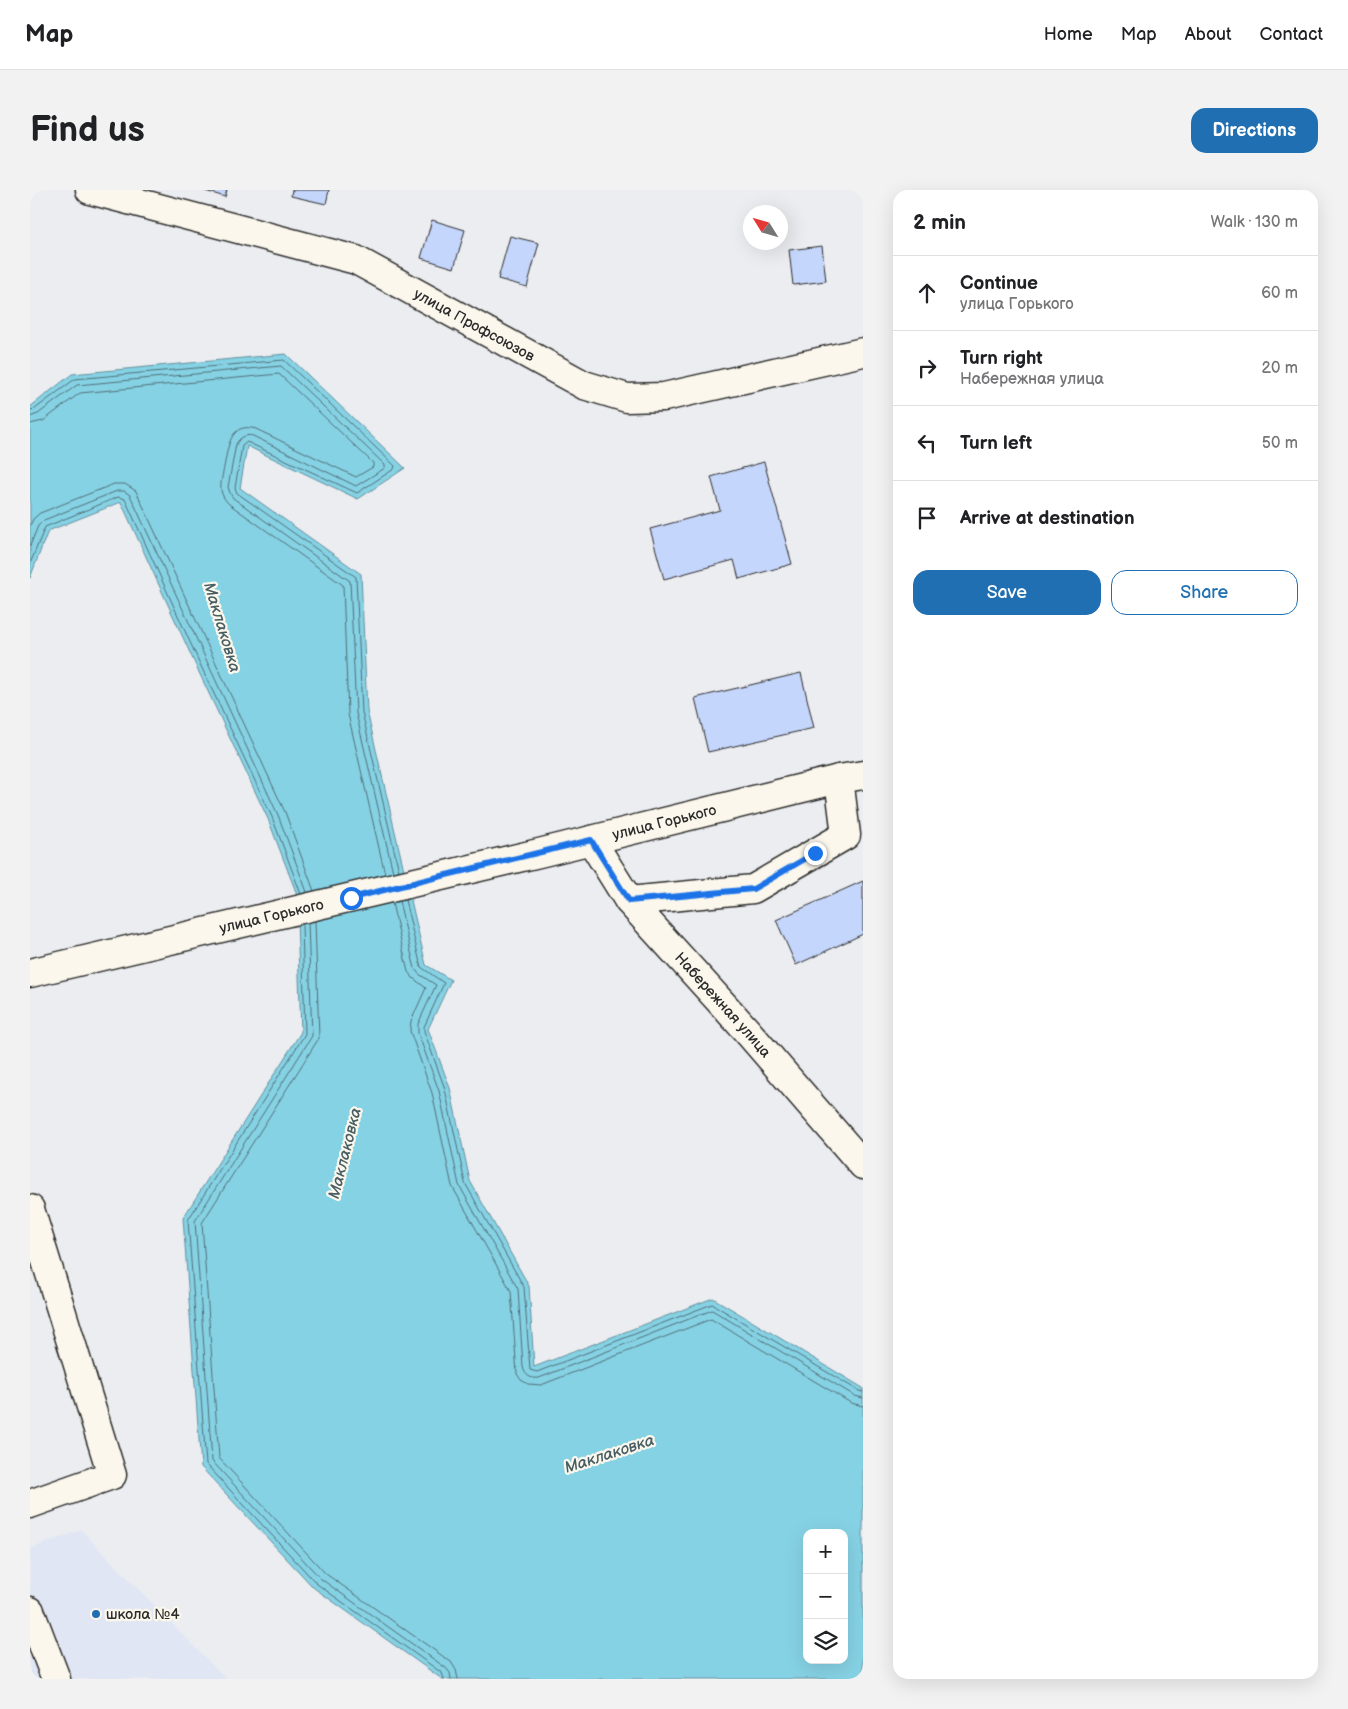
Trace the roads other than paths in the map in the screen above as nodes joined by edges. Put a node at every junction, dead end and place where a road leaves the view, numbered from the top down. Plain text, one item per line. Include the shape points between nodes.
1 (90, 190) edge
2 (863, 352) edge
3 (851, 777) edge
4 (863, 818) edge
5 (591, 840) junction
6 (629, 901) junction
7 (30, 973) edge
8 (863, 1165) edge
9 (30, 1209) edge
10 (39, 1267) edge
11 (30, 1504) edge
12 (30, 1611) edge
13 (56, 1679) edge

1 - 2 street, улица Профсоюзов via 356,260 584,385 626,398 664,397
3 - 4 street
3 - 5 street, улица Горького
3 - 6 street via 846,835 753,889
5 - 6 street, Набережная улица
5 - 7 street, улица Горького
6 - 8 street, Набережная улица
9 - 10 street
10 - 11 street via 112,1475
12 - 13 street

